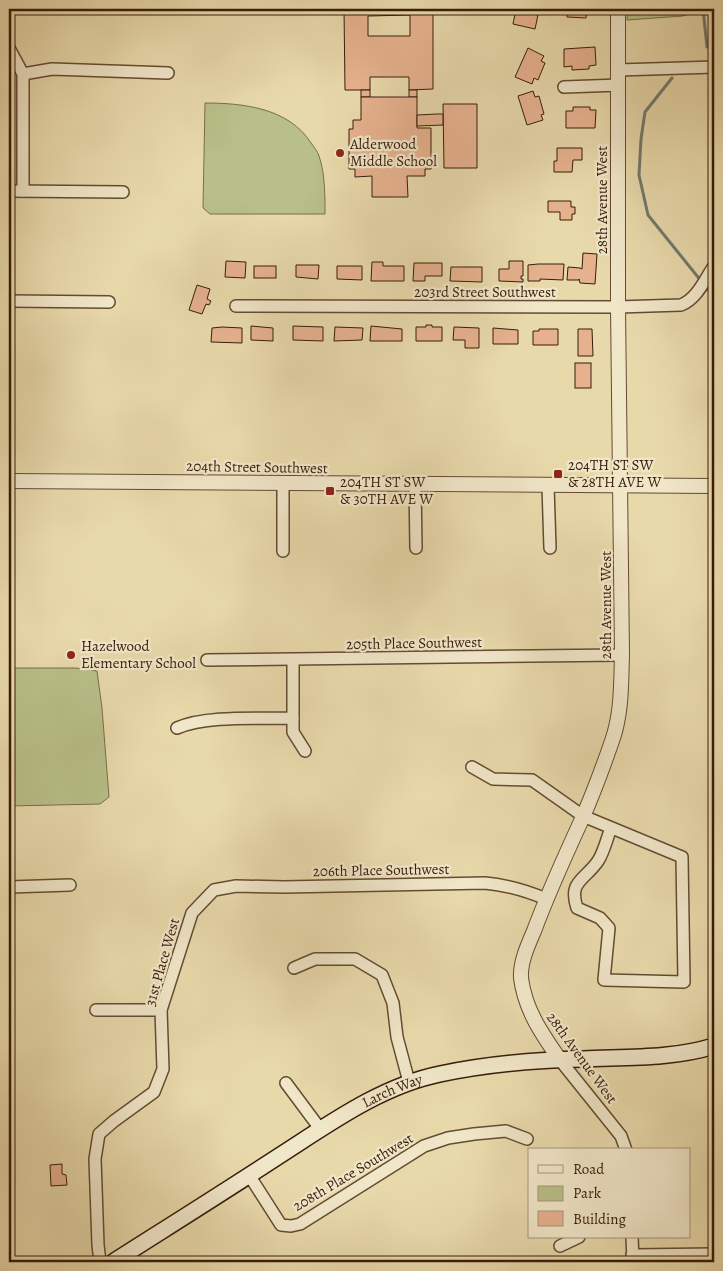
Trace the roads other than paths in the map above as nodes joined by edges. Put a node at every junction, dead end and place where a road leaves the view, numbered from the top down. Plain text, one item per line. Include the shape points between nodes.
1 (618, 9) edge
2 (9, 48) edge
3 (714, 67) edge
4 (619, 70) junction
5 (168, 73) dead end
6 (23, 74) junction
7 (619, 85) junction
8 (564, 87) dead end
9 (9, 191) edge
10 (23, 191) junction
11 (123, 192) dead end
12 (714, 266) edge
13 (9, 301) edge
14 (109, 302) dead end
15 (236, 306) dead end
16 (618, 307) junction
17 (9, 481) edge
18 (283, 484) junction
19 (415, 485) junction
20 (621, 485) junction
21 (548, 486) junction
22 (714, 486) edge
23 (416, 548) dead end
24 (550, 548) dead end
25 (283, 551) dead end
26 (622, 654) junction
27 (207, 660) dead end
28 (293, 660) junction
29 (293, 718) junction
30 (177, 728) dead end
31 (305, 751) dead end
32 (472, 767) dead end
33 (583, 816) junction
34 (611, 828) junction
35 (70, 885) dead end
36 (9, 887) edge
37 (214, 890) joint
38 (546, 899) junction
39 (294, 968) dead end
40 (96, 1010) dead end
41 (161, 1010) junction
42 (714, 1046) edge
43 (560, 1060) junction
44 (409, 1082) junction
45 (286, 1083) dead end
46 (321, 1130) junction
47 (527, 1139) dead end
48 (625, 1148) edge
49 (249, 1175) junction
50 (577, 1238) edge
51 (632, 1238) edge
52 (560, 1246) dead end
53 (714, 1254) edge
54 (633, 1258) edge
55 (100, 1262) edge
56 (113, 1262) edge

1 - 4 street, 28th Avenue West
2 - 6 street
3 - 4 street
4 - 7 street, 28th Avenue West
5 - 6 street via 52,69
6 - 10 street
7 - 8 street
7 - 16 street, 28th Avenue West
9 - 10 street
10 - 11 street
12 - 16 street, 203rd Street Southwest via 687,303
13 - 14 street
15 - 16 street, 203rd Street Southwest
16 - 20 street, 28th Avenue West
17 - 18 street, 204th Street Southwest
18 - 19 street, 204th Street Southwest
18 - 25 street
19 - 21 street, 204th Street Southwest
19 - 23 street
20 - 21 street, 204th Street Southwest
20 - 22 street, 204th Street Southwest
20 - 26 street, 28th Avenue West
21 - 24 street
26 - 28 street, 205th Place Southwest
26 - 33 street, 28th Avenue West via 618,720
27 - 28 street, 205th Place Southwest
28 - 29 street
29 - 30 street via 210,720
29 - 31 street via 293,732
32 - 33 street via 493,779 532,780
33 - 34 street
33 - 38 street, 28th Avenue West
34 - 34 street via 682,857 684,982 604,980 609,928 600,918 577,908 573,897 577,883 599,860
35 - 36 street
37 - 38 street, 206th Place Southwest via 236,886 485,883 504,884
37 - 41 street, 31st Place West via 192,913
38 - 43 street, 28th Avenue West via 524,955 521,976 535,1024
39 - 44 street via 315,958 355,959 382,975 394,1003 397,1037
40 - 41 street
41 - 55 street, 31st Place West via 163,1069 154,1092 99,1134 95,1159
42 - 43 main road, Larch Way via 672,1055
43 - 44 main road, Larch Way via 480,1067
43 - 48 street, 28th Avenue West via 621,1136
44 - 46 main road, Larch Way
45 - 46 street
46 - 49 main road, Larch Way
47 - 49 street, 208th Place Southwest via 506,1131 490,1132 448,1138 424,1146 300,1224 291,1226 281,1225
49 - 56 main road, Larch Way
50 - 52 street
51 - 54 street
53 - 54 street

